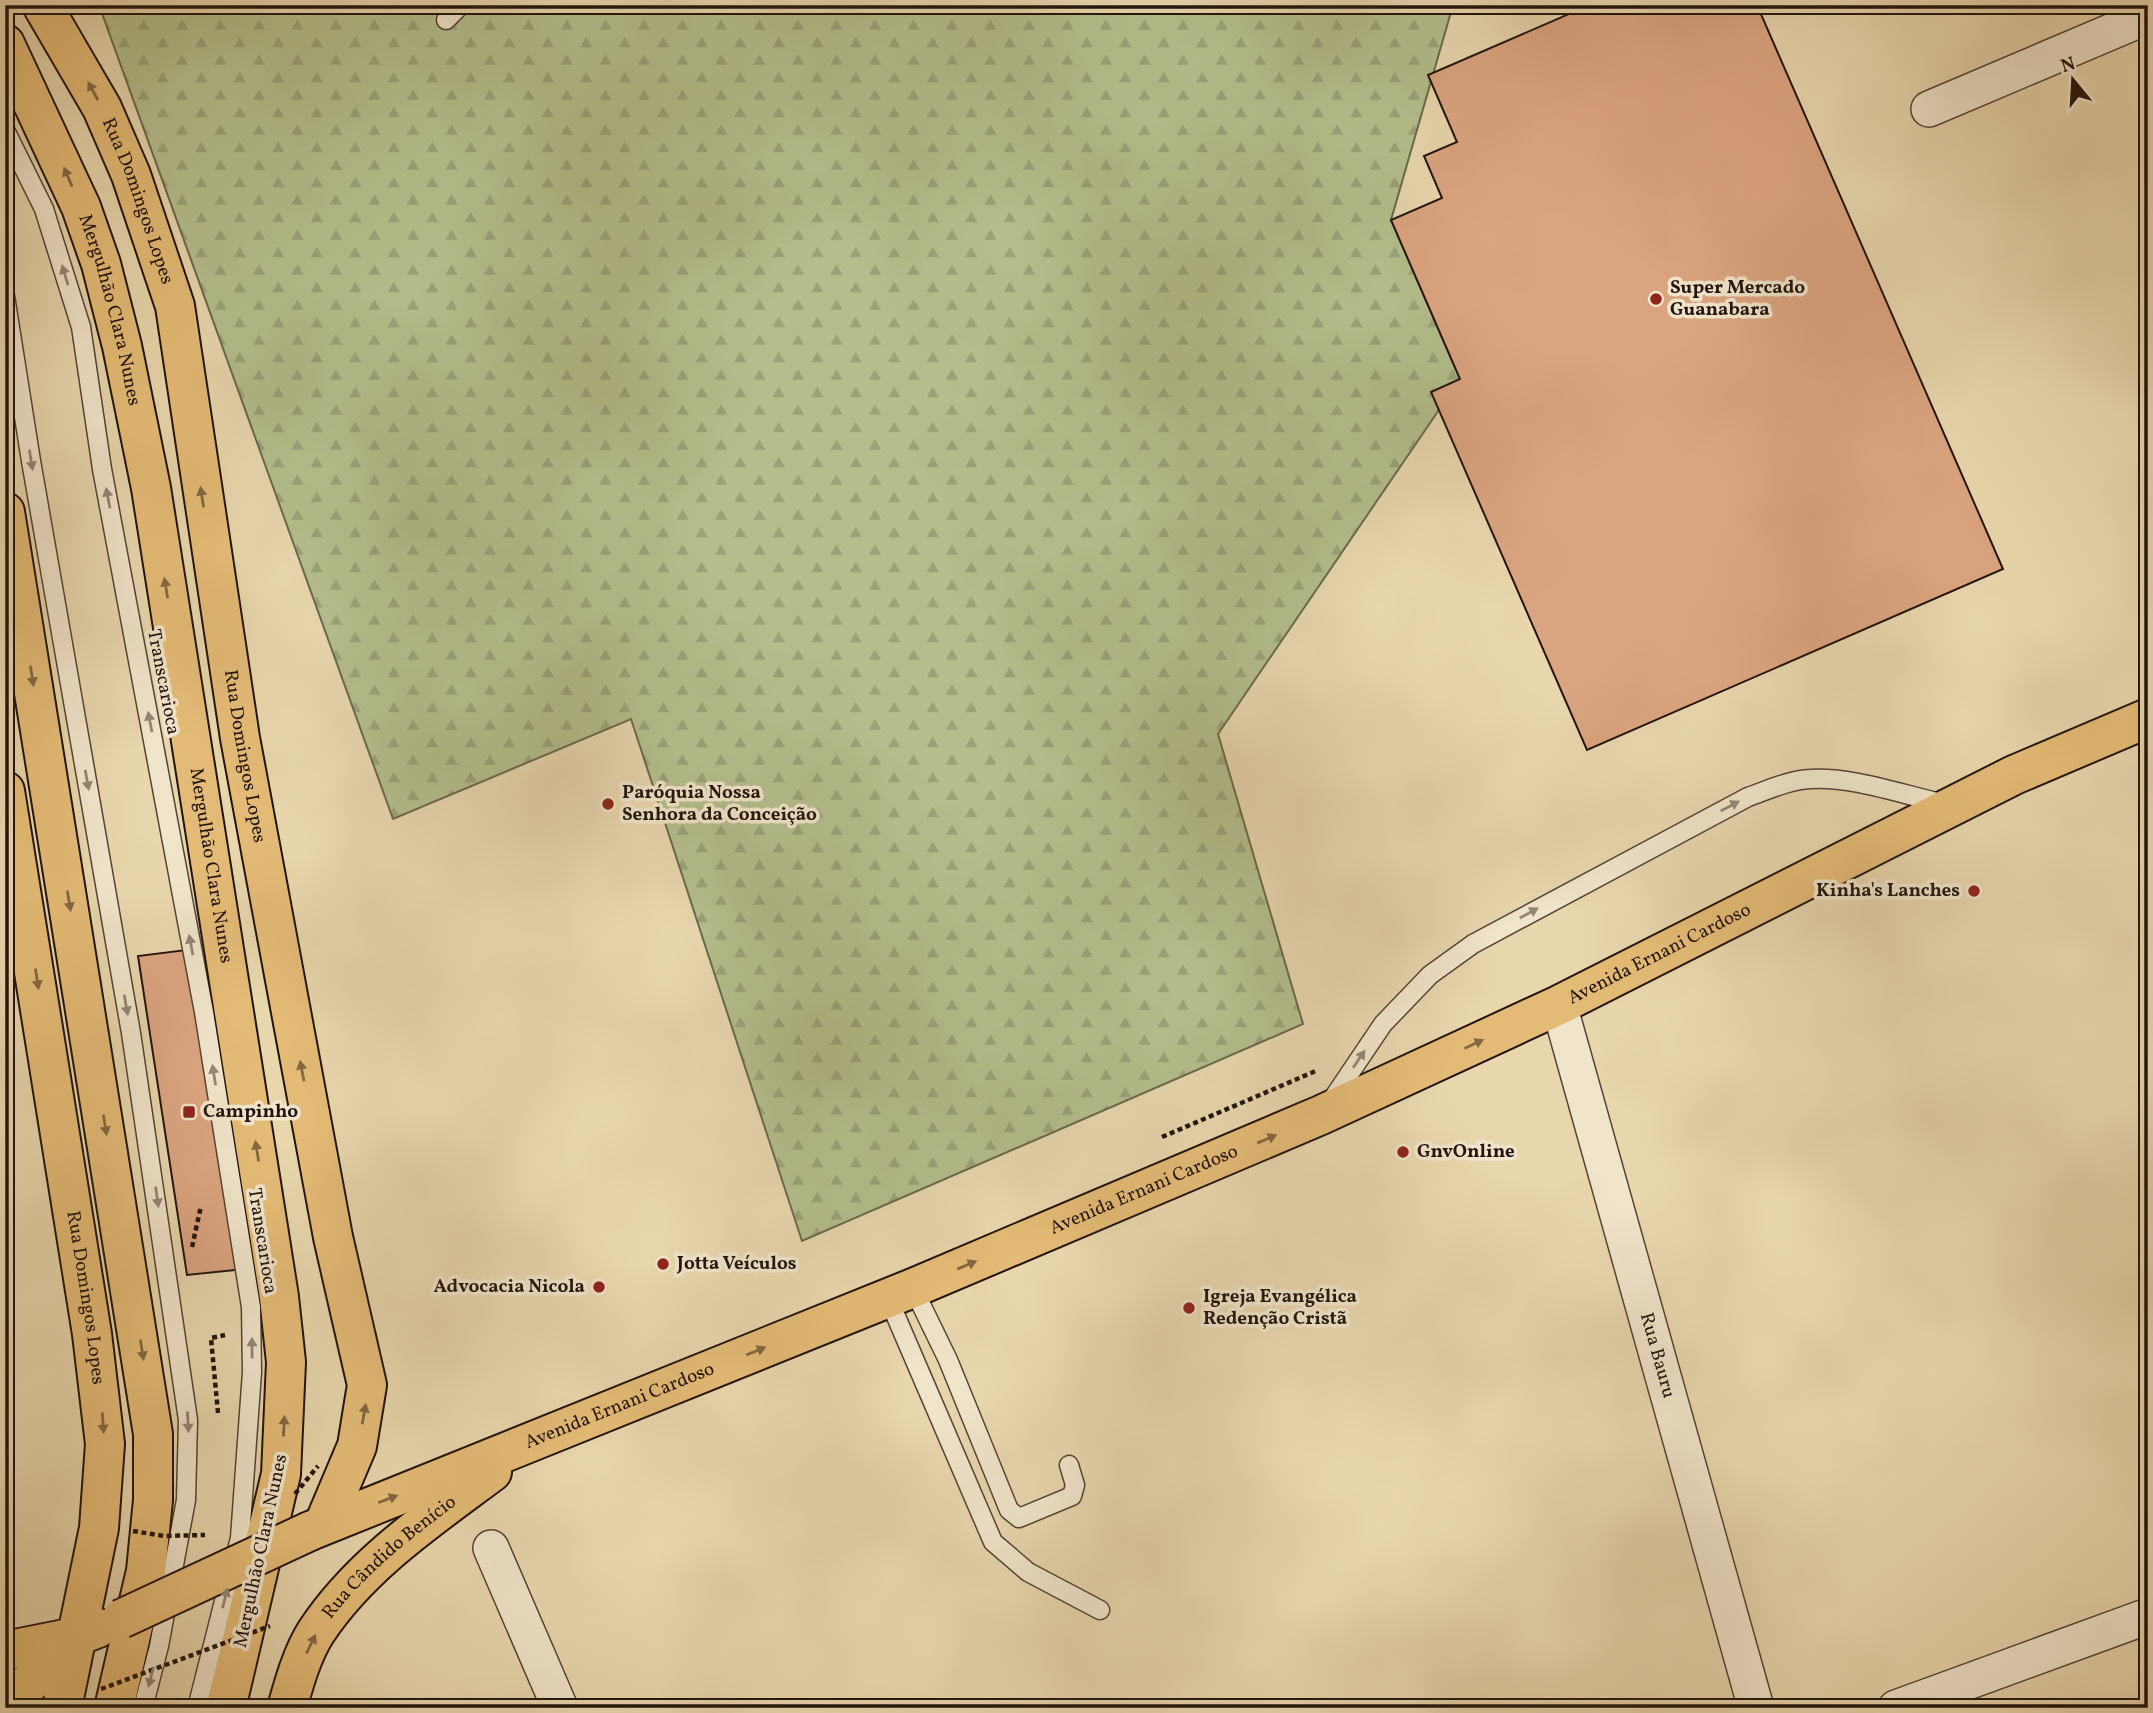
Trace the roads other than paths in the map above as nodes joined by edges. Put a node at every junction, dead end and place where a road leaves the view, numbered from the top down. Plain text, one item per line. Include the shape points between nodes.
1 (42, 5) edge
2 (461, 5) edge
3 (2148, 16) edge
4 (446, 20) dead end
5 (5, 44) edge
6 (1929, 109) dead end
7 (5, 130) edge
8 (5, 296) edge
9 (5, 512) edge
10 (2148, 718) edge
11 (5, 791) edge
12 (1953, 806) junction
13 (12, 870) edge
14 (17, 923) edge
15 (1559, 1005) junction
16 (1321, 1115) junction
17 (901, 1293) junction
18 (534, 1441) junction
19 (1069, 1465) dead end
20 (317, 1527) junction
21 (491, 1548) dead end
22 (1100, 1610) dead end
23 (2148, 1616) edge
24 (75, 1637) junction
25 (5, 1651) edge
26 (5, 1696) edge
27 (107, 1698) edge
28 (62, 1708) edge
29 (143, 1708) edge
30 (197, 1708) edge
31 (226, 1708) edge
32 (287, 1708) edge
33 (560, 1708) edge
34 (1756, 1708) edge
35 (1896, 1708) edge

20 -> 1 main road, Rua Domingos Lopes via 357,1446 367,1385 333,1237 240,738 175,306 131,175 102,108
2 - 4 lane
3 - 6 street
31 -> 5 main road, Mergulhão Clara Nunes via 281,1474 286,1362 279,1297 151,488 122,346 81,207
30 -> 7 lane, Transcarioca via 240,1538 252,1373 251,1307 204,1012 102,469 81,327 44,209
8 -> 29 lane via 131,1033 188,1420 186,1500
9 -> 27 main road via 153,1434 146,1571
10 - 12 main road, Avenida Ernani Cardoso
11 - 13 main road, Rua Domingos Lopes
12 - 15 main road, Avenida Ernani Cardoso
16 -> 12 lane via 1383,1024 1430,975 1473,944 1748,797 1796,781 1831,779
13 - 14 main road, Rua Domingos Lopes
14 -> 24 main road, Rua Domingos Lopes via 101,1393 105,1444 99,1528
16 -> 15 main road, Avenida Ernani Cardoso
15 - 34 street, Rua Bauru
17 -> 16 main road, Avenida Ernani Cardoso
18 -> 17 main road, Avenida Ernani Cardoso
17 - 19 lane via 947,1360 1009,1510 1019,1518 1072,1496 1075,1485
17 - 22 lane via 993,1542 1028,1572
20 -> 18 main road, Avenida Ernani Cardoso
32 -> 18 main road, Rua Cândido Benício via 316,1632 359,1582 425,1520
20 - 24 main road, Avenida Ernani Cardoso, bridge
21 - 33 street
23 - 35 street
24 - 25 main road, Avenida Ernani Cardoso
24 - 26 main road via 56,1664 35,1682
24 - 28 main road

